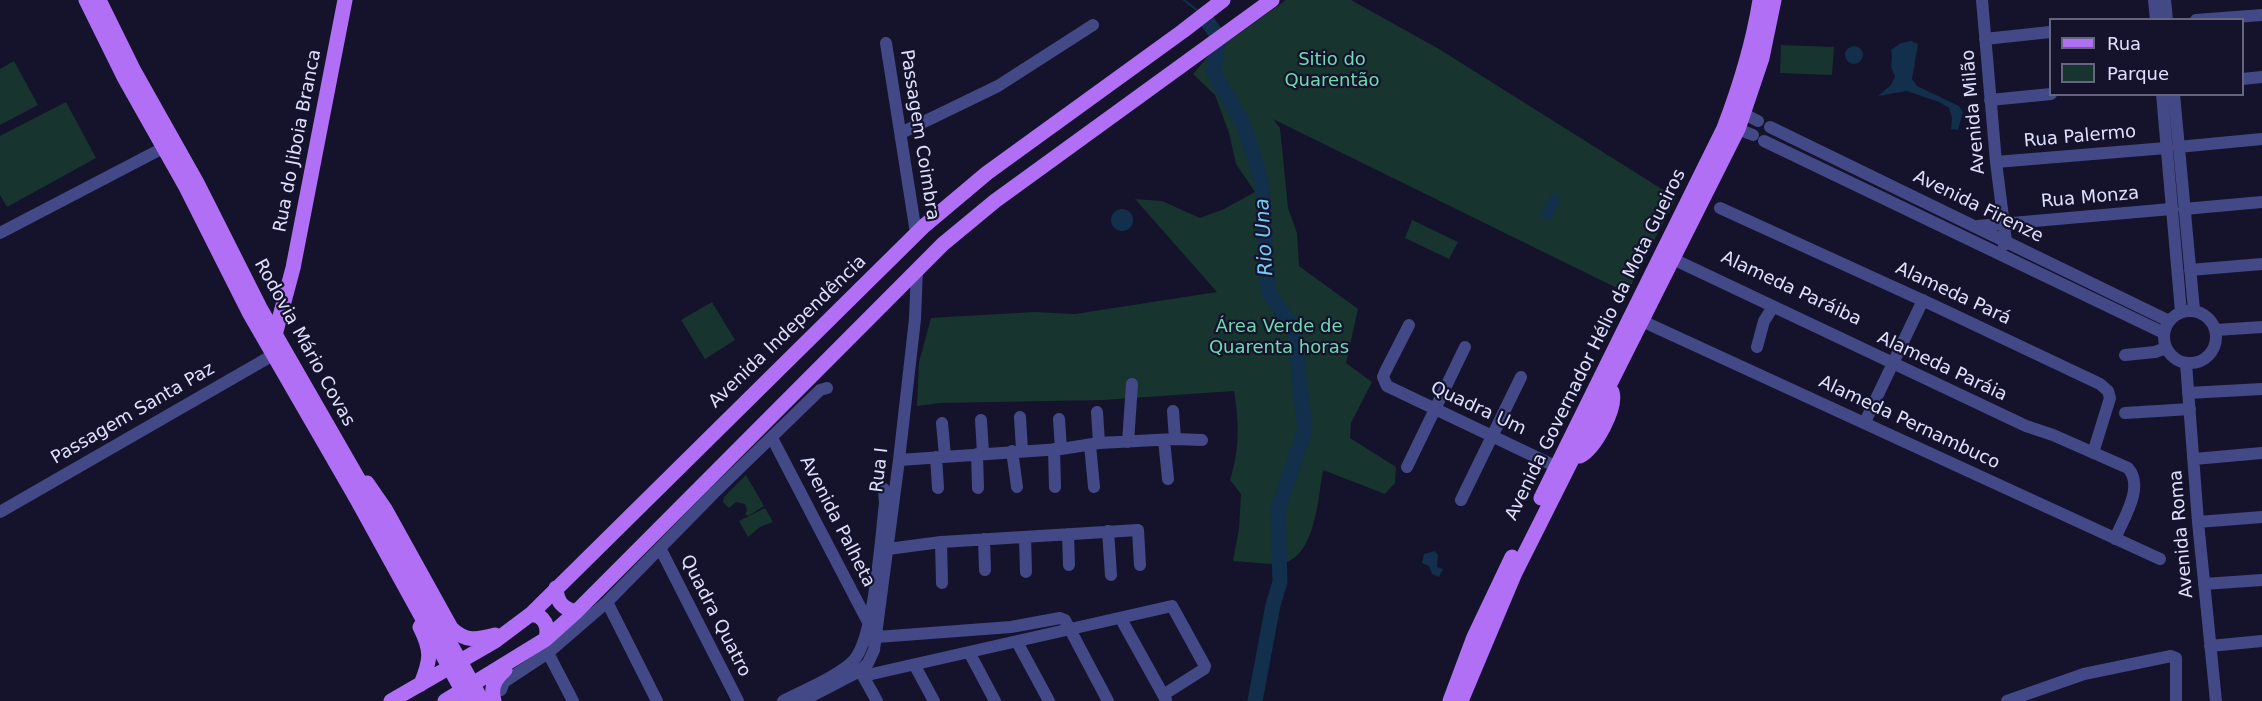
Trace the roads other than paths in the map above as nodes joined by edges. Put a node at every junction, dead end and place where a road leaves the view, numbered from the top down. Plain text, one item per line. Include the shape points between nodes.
1 (86, 0) edge
2 (99, 0) edge
3 (345, 0) edge
4 (1223, 0) edge
5 (1272, 0) edge
6 (1760, 0) edge
7 (1774, 0) edge
8 (1981, 0) edge
9 (2154, 0) edge
10 (2165, 0) edge
11 (2262, 15) edge
12 (2156, 18) edge
13 (2167, 18) edge
14 (2222, 18) edge
15 (1093, 25) dead end
16 (2049, 32) edge
17 (1985, 39) junction
18 (886, 43) dead end
19 (2262, 77) edge
20 (2244, 79) edge
21 (2049, 94) edge
22 (2163, 96) edge
23 (2174, 96) edge
24 (1990, 99) junction
25 (2170, 115) junction
26 (1741, 121) junction
27 (1758, 121) dead end
28 (1770, 128) dead end
29 (901, 133) junction
30 (2262, 140) edge
31 (1799, 142) junction
32 (2172, 147) junction
33 (163, 148) junction
34 (1806, 162) junction
35 (1996, 162) junction
36 (1910, 195) junction
37 (2262, 202) edge
38 (1720, 208) dead end
39 (1904, 208) junction
40 (2171, 209) junction
41 (2184, 209) junction
42 (2003, 224) junction
43 (1976, 226) junction
44 (920, 229) junction
45 (0, 233) edge
46 (2006, 241) junction
47 (943, 244) junction
48 (904, 245) junction
49 (2000, 254) junction
50 (1675, 256) junction
51 (2262, 264) edge
52 (917, 269) junction
53 (2190, 270) junction
54 (288, 290) junction
55 (1923, 300) junction
56 (1773, 307) junction
57 (255, 311) junction
58 (2188, 311) junction
59 (1642, 321) junction
60 (1409, 324) dead end
61 (2166, 327) junction
62 (2262, 327) edge
63 (2216, 330) junction
64 (275, 345) junction
65 (1465, 347) dead end
66 (1757, 347) dead end
67 (2166, 348) junction
68 (2125, 355) dead end
69 (1894, 361) junction
70 (2186, 363) junction
71 (1521, 377) dead end
72 (1132, 384) dead end
73 (1603, 386) junction
74 (827, 388) dead end
75 (2262, 389) edge
76 (2188, 393) junction
77 (1435, 408) junction
78 (2190, 409) junction
79 (1135, 410) dead end
80 (1173, 411) dead end
81 (1097, 412) dead end
82 (2126, 413) dead end
83 (1020, 417) dead end
84 (1059, 419) dead end
85 (981, 420) dead end
86 (1866, 422) junction
87 (942, 423) dead end
88 (1492, 435) junction
89 (327, 436) junction
90 (772, 438) junction
91 (1170, 440) junction
92 (1202, 440) dead end
93 (1133, 442) junction
94 (1095, 444) junction
95 (1058, 449) junction
96 (1017, 450) junction
97 (2093, 453) junction
98 (2262, 453) edge
99 (980, 454) junction
100 (941, 456) junction
101 (2194, 459) junction
102 (900, 460) junction
103 (1407, 467) dead end
104 (1557, 467) junction
105 (1168, 479) dead end
106 (1017, 487) dead end
107 (1055, 487) dead end
108 (1094, 487) dead end
109 (938, 488) dead end
110 (978, 488) dead end
111 (884, 489) dead end
112 (360, 492) junction
113 (1461, 500) dead end
114 (0, 512) edge
115 (2262, 517) edge
116 (2198, 522) junction
117 (1108, 531) junction
118 (1068, 534) junction
119 (1025, 537) junction
120 (984, 539) junction
121 (2115, 539) junction
122 (941, 542) junction
123 (660, 548) junction
124 (888, 549) junction
125 (2160, 559) dead end
126 (1069, 565) dead end
127 (1140, 565) dead end
128 (985, 570) dead end
129 (1026, 572) dead end
130 (1111, 575) dead end
131 (2262, 580) edge
132 (942, 583) dead end
133 (2204, 584) junction
134 (556, 588) junction
135 (607, 602) junction
136 (576, 612) junction
137 (531, 614) junction
138 (1121, 619) junction
139 (869, 624) junction
140 (514, 628) junction
141 (1070, 630) junction
142 (877, 637) junction
143 (2262, 641) edge
144 (1017, 642) junction
145 (547, 646) junction
146 (2210, 646) junction
147 (526, 652) junction
148 (969, 652) junction
149 (915, 666) junction
150 (862, 674) junction
151 (420, 684) junction
152 (497, 696) edge
153 (817, 698) edge
154 (1165, 698) edge
155 (391, 701) edge
156 (446, 701) edge
157 (468, 701) edge
158 (482, 701) edge
159 (573, 701) edge
160 (657, 701) edge
161 (738, 701) edge
162 (783, 701) edge
163 (802, 701) edge
164 (877, 701) edge
165 (934, 701) edge
166 (995, 701) edge
167 (1049, 701) edge
168 (1108, 701) edge
169 (1449, 701) edge
170 (1461, 701) edge
171 (2007, 701) edge
172 (2175, 701) edge
173 (2216, 701) edge

1 - 33 main road, Rodovia Mário Covas
2 - 57 main road, Rodovia Mário Covas via 197,183
3 - 54 main road, Rua do Jiboia Branca
4 - 44 main road, Avenida Independência via 987,173
5 - 47 main road via 995,201
6 - 73 main road, Avenida Governador Hélio da Mota Gueiros via 1750,50 1724,128
7 - 26 main road via 1762,58
8 - 17 street, Avenida Milão
9 - 12 street
10 - 13 street
11 - 14 street
15 - 29 street via 998,86
16 - 17 street
17 - 24 street, Avenida Milão
18 - 29 street, Passagem Coimbra
19 - 20 street
21 - 24 street
22 - 25 street
23 - 25 street
24 - 35 street, Avenida Milão
25 - 32 street
26 - 27 street
26 - 34 street via 1758,138
26 - 50 main road
28 - 31 street, Avenida Firenze
29 - 44 street, Passagem Coimbra
30 - 32 street, Rua Palermo
31 - 34 street
31 - 36 street, Avenida Firenze
32 - 35 street, Rua Palermo
32 - 40 street
32 - 41 street
33 - 45 street
33 - 57 main road, Rodovia Mário Covas
34 - 39 street
35 - 42 street, Avenida Milão
36 - 39 street
36 - 43 street, Avenida Firenze
37 - 41 street
38 - 55 street, Alameda Pará
39 - 49 street
40 - 42 street, Rua Monza
40 - 58 street
41 - 53 street
42 - 43 street, Rua Monza
42 - 46 street, Avenida Milão
43 - 46 street, Avenida Firenze
44 - 47 main road via 931,242
44 - 48 main road, Avenida Independência
46 - 49 street
46 - 61 street, Avenida Firenze
47 - 52 main road
48 - 52 main road via 914,255
48 - 134 main road, Avenida Independência
49 - 61 street
50 - 56 street, Alameda Paráia
50 - 59 main road
50 - 69 street, Alameda Paráiba
51 - 53 street
52 - 102 street, Rua I
52 - 136 main road
53 - 58 street
54 - 57 main road
54 - 64 main road, Rua do Jiboia Branca
55 - 69 street
55 - 97 street, Alameda Pará via 2108,391 2109,405
56 - 66 street via 1764,321
56 - 69 street, Alameda Paráia
57 - 64 main road, Rodovia Mário Covas
58 - 61 street
58 - 63 street via 2208,317
59 - 73 main road
59 - 86 street, Alameda Pernambuco
60 - 77 street, Quadra Um via 1385,372 1384,382
61 - 67 street
62 - 63 street
63 - 70 street via 2217,339 2210,354 2195,363
64 - 89 main road, Rodovia Mário Covas
64 - 114 street, Passagem Santa Paz
65 - 77 street
67 - 68 street
67 - 70 street
69 - 86 street
69 - 97 street, Alameda Paráiba
70 - 76 street, Avenida Roma
71 - 88 street
72 - 93 street
73 - 104 main road, Avenida Governador Hélio da Mota Gueiros
73 - 170 main road, Avenida Governador Hélio da Mota Gueiros via 1612,392 1614,400 1607,419 1587,452 1574,457 1514,575
74 - 90 street via 820,390
75 - 76 street
76 - 78 street, Avenida Roma
77 - 88 street, Quadra Um
77 - 103 street
78 - 82 street
78 - 101 street, Avenida Roma
79 - 93 street
80 - 91 street
81 - 94 street
83 - 96 street
84 - 95 street
85 - 99 street
86 - 121 street, Alameda Pernambuco
87 - 100 street
88 - 104 street, Quadra Um
88 - 113 street
89 - 112 main road, Rodovia Mário Covas
89 - 140 main road via 385,509 451,628 468,639
89 - 151 main road via 350,500 428,644 429,665
90 - 123 street
90 - 139 street, Avenida Palheta
91 - 92 street
91 - 93 street
91 - 105 street
93 - 94 street
94 - 95 street
94 - 108 street
95 - 96 street
95 - 107 street
96 - 99 street
96 - 106 street
97 - 121 street via 2128,468 2134,478 2135,489
98 - 101 street
99 - 100 street
99 - 110 street
100 - 102 street
100 - 109 street
101 - 116 street, Avenida Roma
102 - 124 street, Rua I
104 - 169 main road, Avenida Governador Hélio da Mota Gueiros via 1492,596
111 - 139 street
112 - 157 main road, Rodovia Mário Covas, bridge
112 - 158 main road, Rodovia Mário Covas, bridge via 431,605
115 - 116 street
116 - 133 street, Avenida Roma
117 - 118 street
117 - 127 street via 1138,530
117 - 130 street
118 - 119 street
118 - 126 street
119 - 120 street
119 - 129 street
120 - 122 street
120 - 128 street
121 - 125 street, Alameda Pernambuco
122 - 124 street
122 - 132 street
123 - 135 street
123 - 161 street, Quadra Quatro
124 - 142 street, Rua I
131 - 133 street
133 - 146 street, Avenida Roma
134 - 136 main road via 563,607
134 - 137 main road, Avenida Independência
135 - 145 street
135 - 160 street
136 - 145 main road
137 - 140 main road, Avenida Independência
137 - 145 main road via 545,621
138 - 141 street
138 - 154 street
138 - 154 street via 1172,606 1205,666
139 - 162 street via 864,644 853,662
140 - 151 main road, Avenida Independência
141 - 142 street via 1060,618 1011,627
141 - 144 street
141 - 168 street
142 - 150 street, Rua I
143 - 146 street
144 - 148 street
144 - 167 street
145 - 147 main road
145 - 152 street via 504,682
145 - 159 street
146 - 173 street, Avenida Roma
147 - 152 main road via 497,677 493,687
147 - 156 main road
148 - 149 street
148 - 166 street
149 - 150 street
149 - 165 street
150 - 153 street
150 - 164 street
151 - 155 main road, Avenida Independência
153 - 163 street
171 - 172 street via 2084,674 2170,656 2176,658

